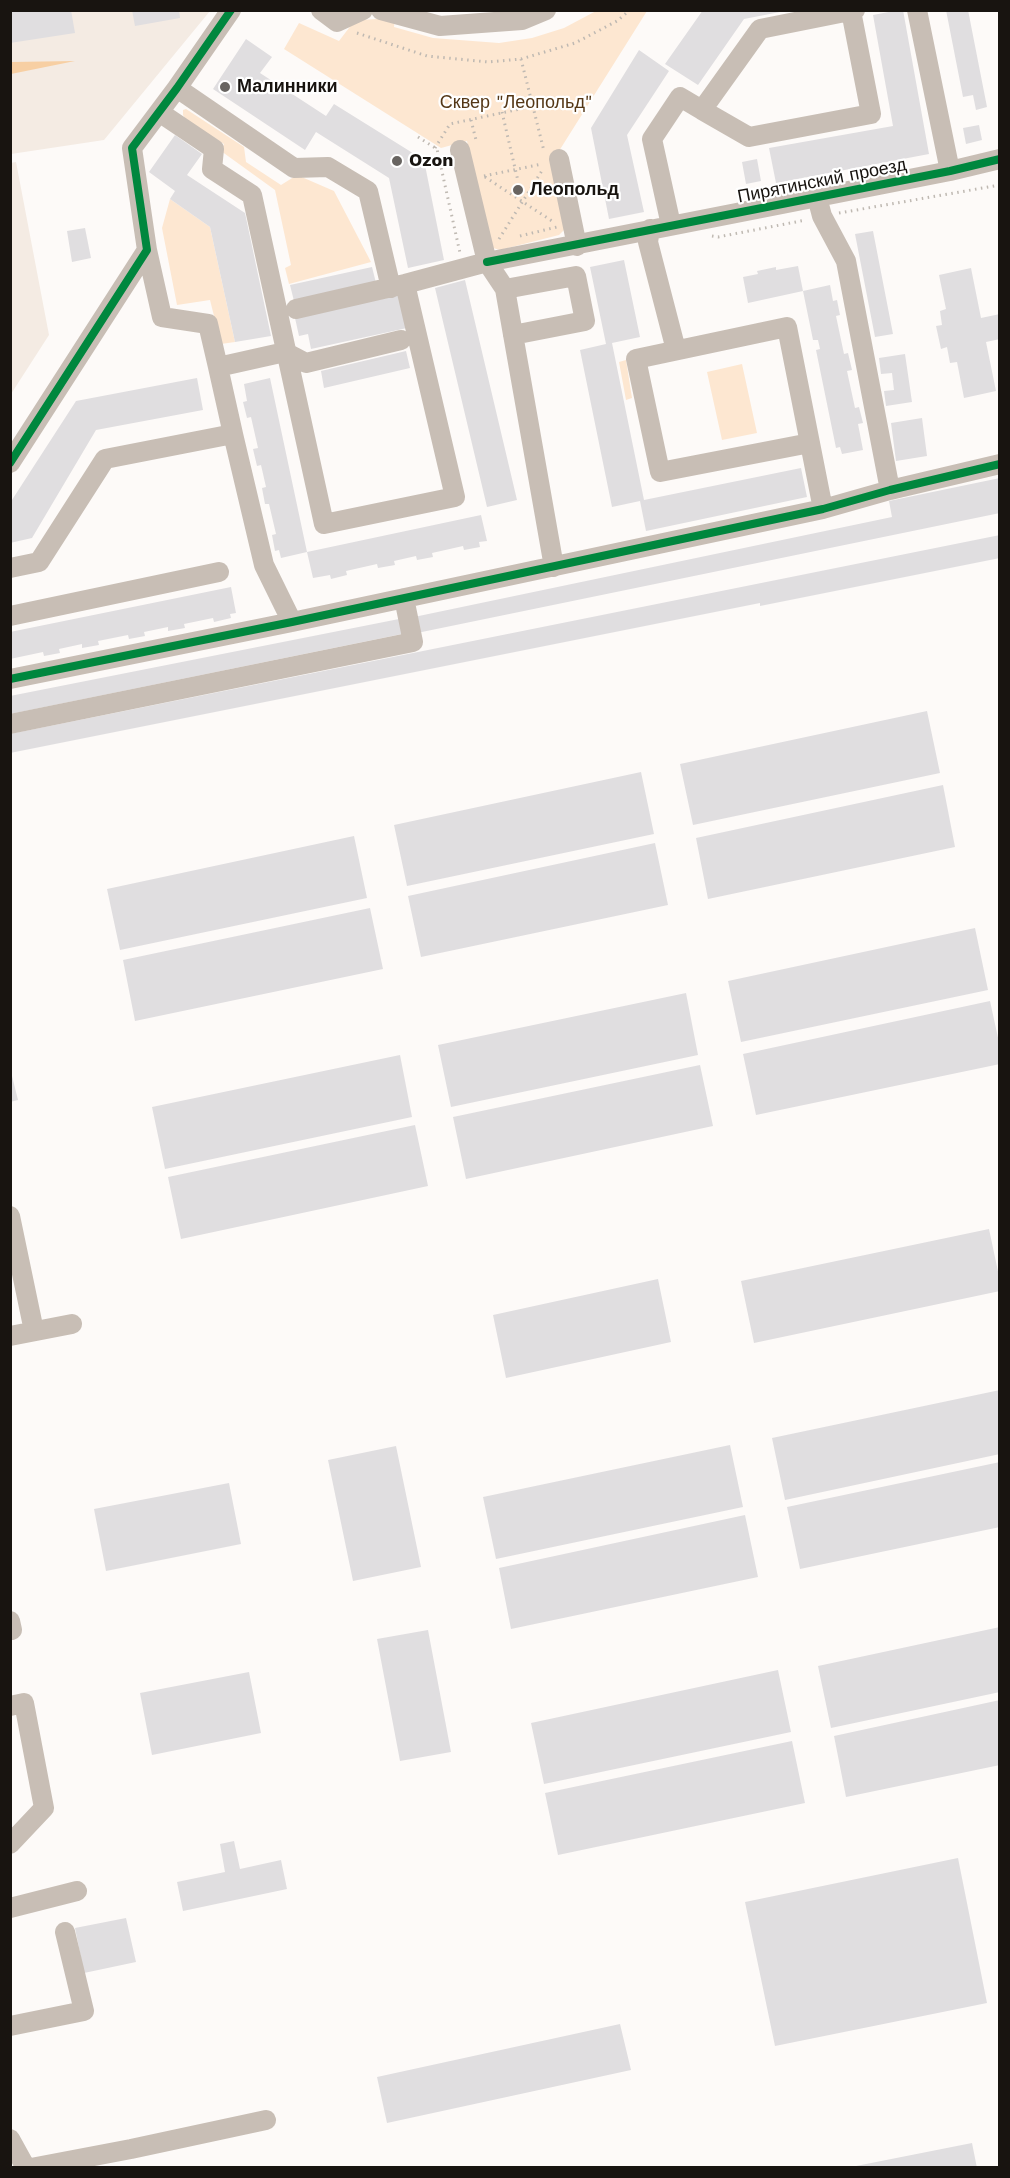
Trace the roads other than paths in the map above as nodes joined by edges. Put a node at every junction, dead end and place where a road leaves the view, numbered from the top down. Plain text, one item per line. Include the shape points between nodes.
1 (231, 10) edge
2 (321, 10) edge
3 (363, 10) edge
4 (381, 10) edge
5 (546, 10) edge
6 (916, 10) edge
7 (853, 11) edge
8 (177, 88) junction
9 (702, 110) junction
10 (159, 112) junction
11 (460, 150) dead end
12 (999, 159) edge
13 (550, 162) road end
14 (950, 171) junction
15 (817, 197) junction
16 (671, 225) junction
17 (650, 229) junction
18 (577, 246) junction
19 (147, 250) junction
20 (486, 262) junction
21 (398, 286) junction
22 (505, 289) junction
23 (296, 309) dead end
24 (513, 335) junction
25 (401, 340) dead end
26 (676, 350) junction
27 (285, 352) junction
28 (218, 367) junction
29 (233, 434) junction
30 (810, 443) junction
31 (10, 463) edge
32 (999, 464) edge
33 (890, 490) junction
34 (823, 508) junction
35 (554, 567) junction
36 (10, 568) edge
37 (219, 572) dead end
38 (404, 598) junction
39 (10, 616) edge
40 (292, 622) junction
41 (10, 680) edge
42 (10, 724) edge
43 (10, 1216) edge
44 (72, 1324) dead end
45 (34, 1331) junction
46 (10, 1336) edge
47 (10, 1621) edge
48 (10, 1630) edge
49 (10, 1706) edge
50 (10, 1845) edge
51 (77, 1891) dead end
52 (10, 1908) edge
53 (65, 1932) dead end
54 (10, 2026) edge
55 (266, 2120) dead end
56 (10, 2139) edge
57 (26, 2168) edge
58 (31, 2168) edge

1 - 8 street
2 - 3 street via 337,22
4 - 5 street via 440,26 522,20
6 - 14 street
7 - 9 street via 760,29
7 - 9 street via 871,114 749,137
8 - 10 street
8 - 21 street via 294,168 328,167 368,191
9 - 16 street via 680,97 652,139
10 - 19 street via 132,148
10 - 27 street via 214,149 212,169 252,195
11 - 20 street
12 - 14 street, Пирятинский проезд
13 - 18 street
14 - 15 street, Пирятинский проезд
15 - 16 street, Пирятинский проезд
15 - 33 street via 822,216 846,261
16 - 17 street, Пирятинский проезд
17 - 18 street, Пирятинский проезд
17 - 26 street via 648,242
18 - 20 street, Пирятинский проезд
19 - 28 street via 162,317 208,324
19 - 31 street
20 - 21 street, Пирятинский проезд
20 - 22 street
21 - 23 street, Пирятинский проезд
21 - 27 street via 455,497 324,524
22 - 24 street
22 - 24 street via 576,276 585,321
24 - 35 street
25 - 27 street via 306,363
26 - 30 street via 787,327
26 - 30 street via 636,359 660,472
27 - 28 street
28 - 29 street
29 - 36 street via 105,459 39,562
29 - 40 street via 264,565
30 - 34 street
32 - 33 street
33 - 34 street
34 - 35 street
35 - 38 street
37 - 39 street
38 - 40 street
38 - 42 street via 413,642
40 - 41 street
43 - 45 street
44 - 45 street
45 - 46 street
47 - 48 street
49 - 50 street via 24,1704 44,1808
51 - 52 street
53 - 54 street via 84,2011
55 - 58 street
56 - 57 street

